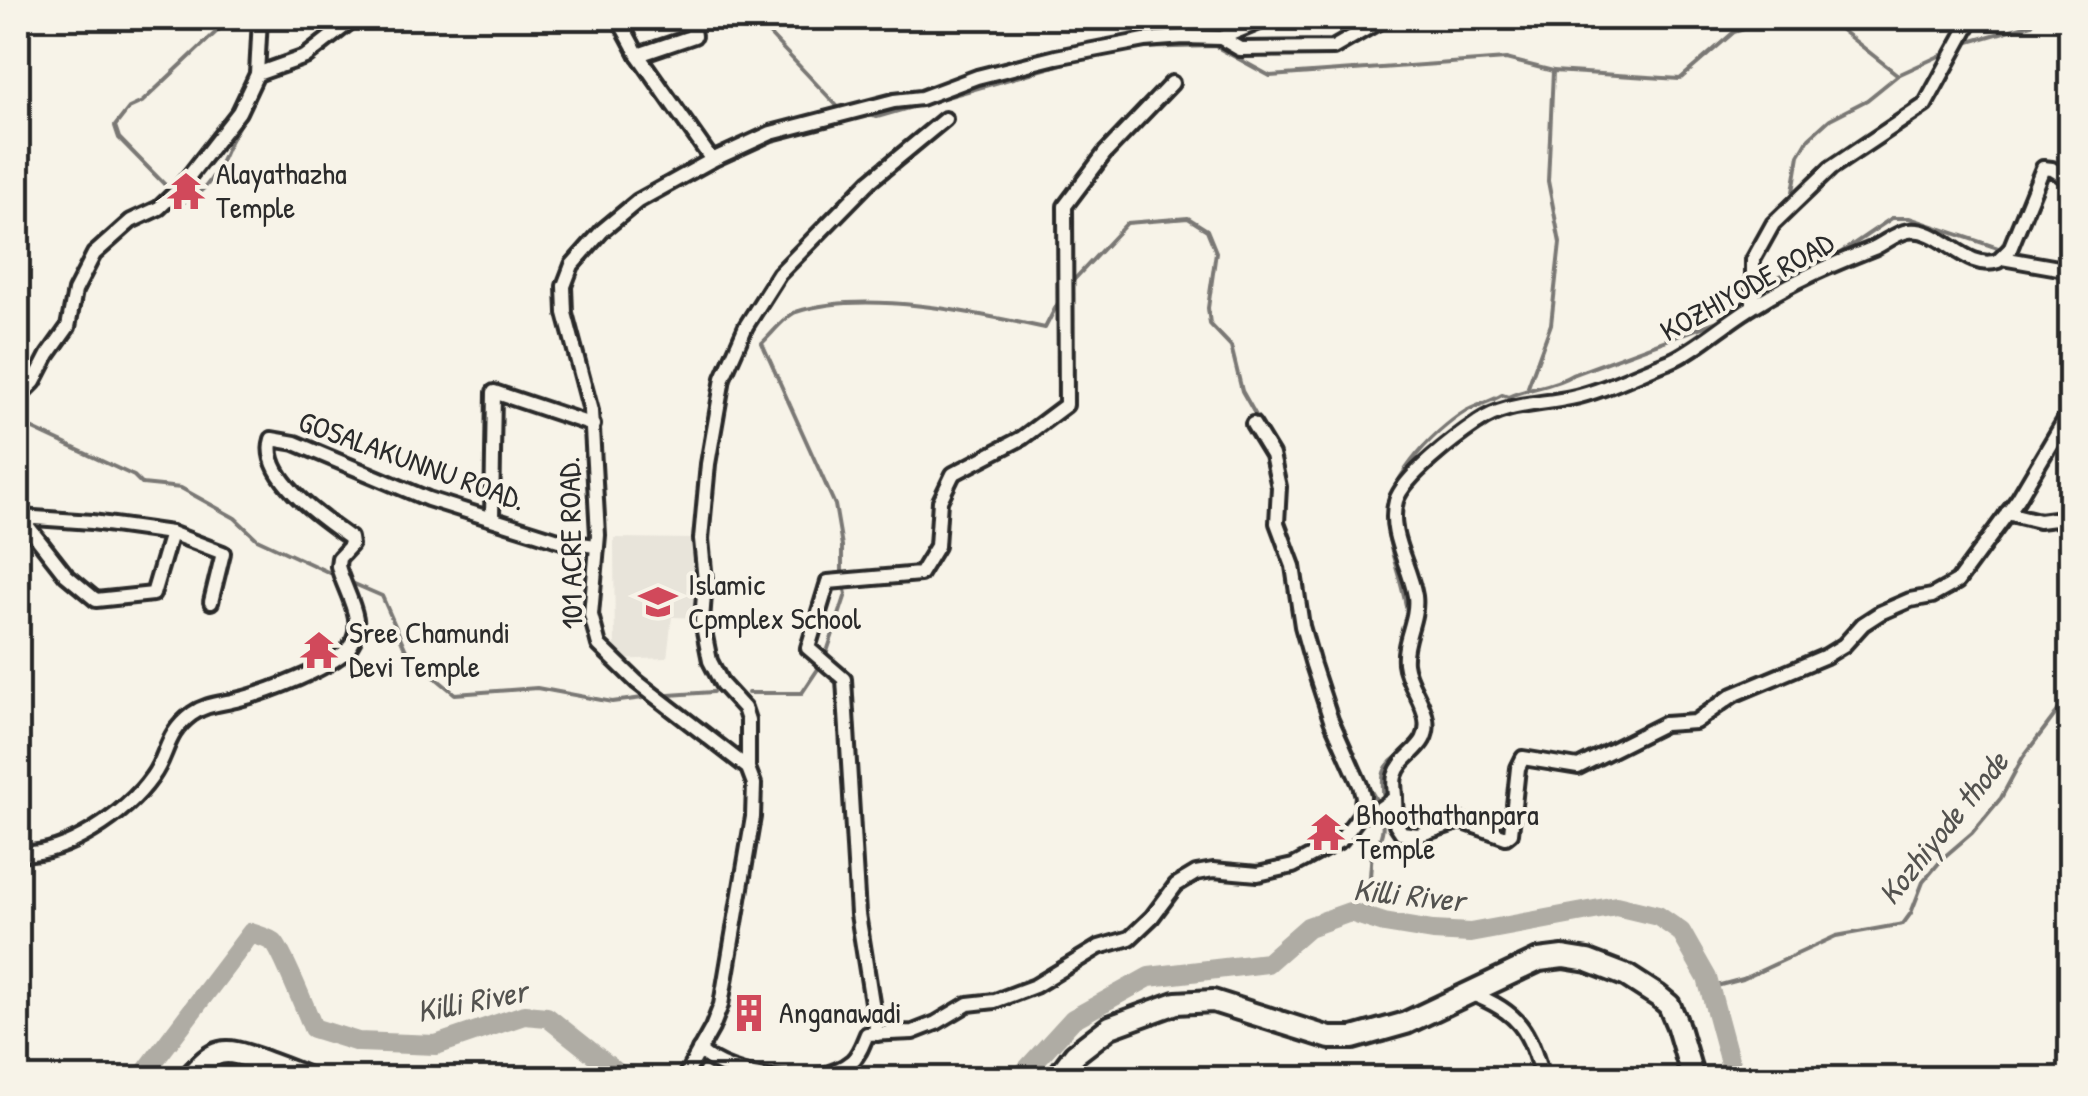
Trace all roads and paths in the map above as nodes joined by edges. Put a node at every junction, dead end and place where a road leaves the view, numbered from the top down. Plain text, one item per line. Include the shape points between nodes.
1 (260, 18) edge
2 (356, 18) edge
3 (618, 18) edge
4 (691, 18) edge
5 (1269, 18) edge
6 (1385, 18) edge
7 (1979, 18) edge
8 (1224, 40) junction
9 (638, 55) junction
10 (257, 74) junction
11 (1172, 83) dead end
12 (944, 119) dead end
13 (712, 160) junction
14 (2070, 180) edge
15 (2002, 258) junction
16 (2070, 270) edge
17 (1753, 306) junction
18 (18, 398) edge
19 (2070, 411) edge
20 (1253, 424) dead end
21 (593, 425) junction
22 (2007, 513) junction
23 (19, 515) edge
24 (2070, 517) edge
25 (492, 518) junction
26 (171, 533) junction
27 (596, 546) junction
28 (211, 602) dead end
29 (748, 768) junction
30 (1386, 804) junction
31 (1361, 815) junction
32 (18, 854) edge
33 (1472, 994) junction
34 (877, 1034) junction
35 (699, 1050) junction
36 (189, 1078) edge
37 (305, 1078) edge
38 (684, 1078) edge
39 (1057, 1078) edge
40 (1542, 1078) edge
41 (1693, 1078) edge

1 - 10 street
2 - 10 street via 305,58
3 - 9 street
4 - 9 street via 694,36
5 - 8 street, 101 ACRE ROAD.
6 - 8 street via 1333,48 1240,49
7 - 17 street via 1925,105 1831,168 1772,224 1753,260
8 - 13 street, 101 ACRE ROAD. via 1146,40 1056,57 922,98 771,133
9 - 13 street
10 - 18 street via 239,112 174,194 94,254 75,291 68,327
11 - 34 street via 1065,206 1066,404 1022,438 952,474 940,501 937,546 920,574 828,582 808,648 844,679 858,914
12 - 29 street via 778,274 723,378 701,538 702,621 710,662 748,720
13 - 21 street, 101 ACRE ROAD. via 638,201 568,272 565,313
14 - 15 street via 2043,168
15 - 16 street, KOZHIYODE ROAD
15 - 17 street, KOZHIYODE ROAD via 1978,261 1924,232 1903,232
17 - 30 street, KOZHIYODE ROAD via 1671,360 1585,394 1491,414 1416,473 1400,494 1395,533 1415,599 1405,662 1426,732 1393,779
19 - 22 street
20 - 31 street via 1272,455 1277,523 1298,585 1302,626 1330,720 1360,785
21 - 25 street via 494,392
21 - 27 street, 101 ACRE ROAD.
22 - 24 street via 2039,521
22 - 30 street via 1951,586 1880,613 1842,647 1813,662 1733,696 1694,722 1654,728 1578,767 1523,758 1510,836 1461,821 1406,834
23 - 26 street
23 - 26 street via 66,575 96,600 153,594
25 - 27 street, GOSALAKUNNU ROAD.
25 - 32 street, GOSALAKUNNU ROAD. via 428,499 287,440 272,440 272,459 289,490 350,538 338,561 358,624 353,642 314,672 194,713 168,740 152,778 110,822 54,850
26 - 28 street via 223,553
27 - 29 street, 101 ACRE ROAD. via 592,615 599,645
29 - 35 street via 755,795 731,955 722,1005
30 - 31 street
31 - 34 street via 1342,840 1293,866 1258,874 1196,872 1130,938 1099,948 1035,986 968,1004 916,1032
33 - 39 main road via 1353,1038 1330,1038 1213,1001 1176,1003 1110,1027
33 - 40 street via 1497,1004 1533,1041
33 - 41 main road via 1539,960 1563,957 1627,976 1669,1005
34 - 35 street via 866,1034 847,1065 790,1078 737,1074
35 - 38 street
36 - 37 main road via 228,1050

